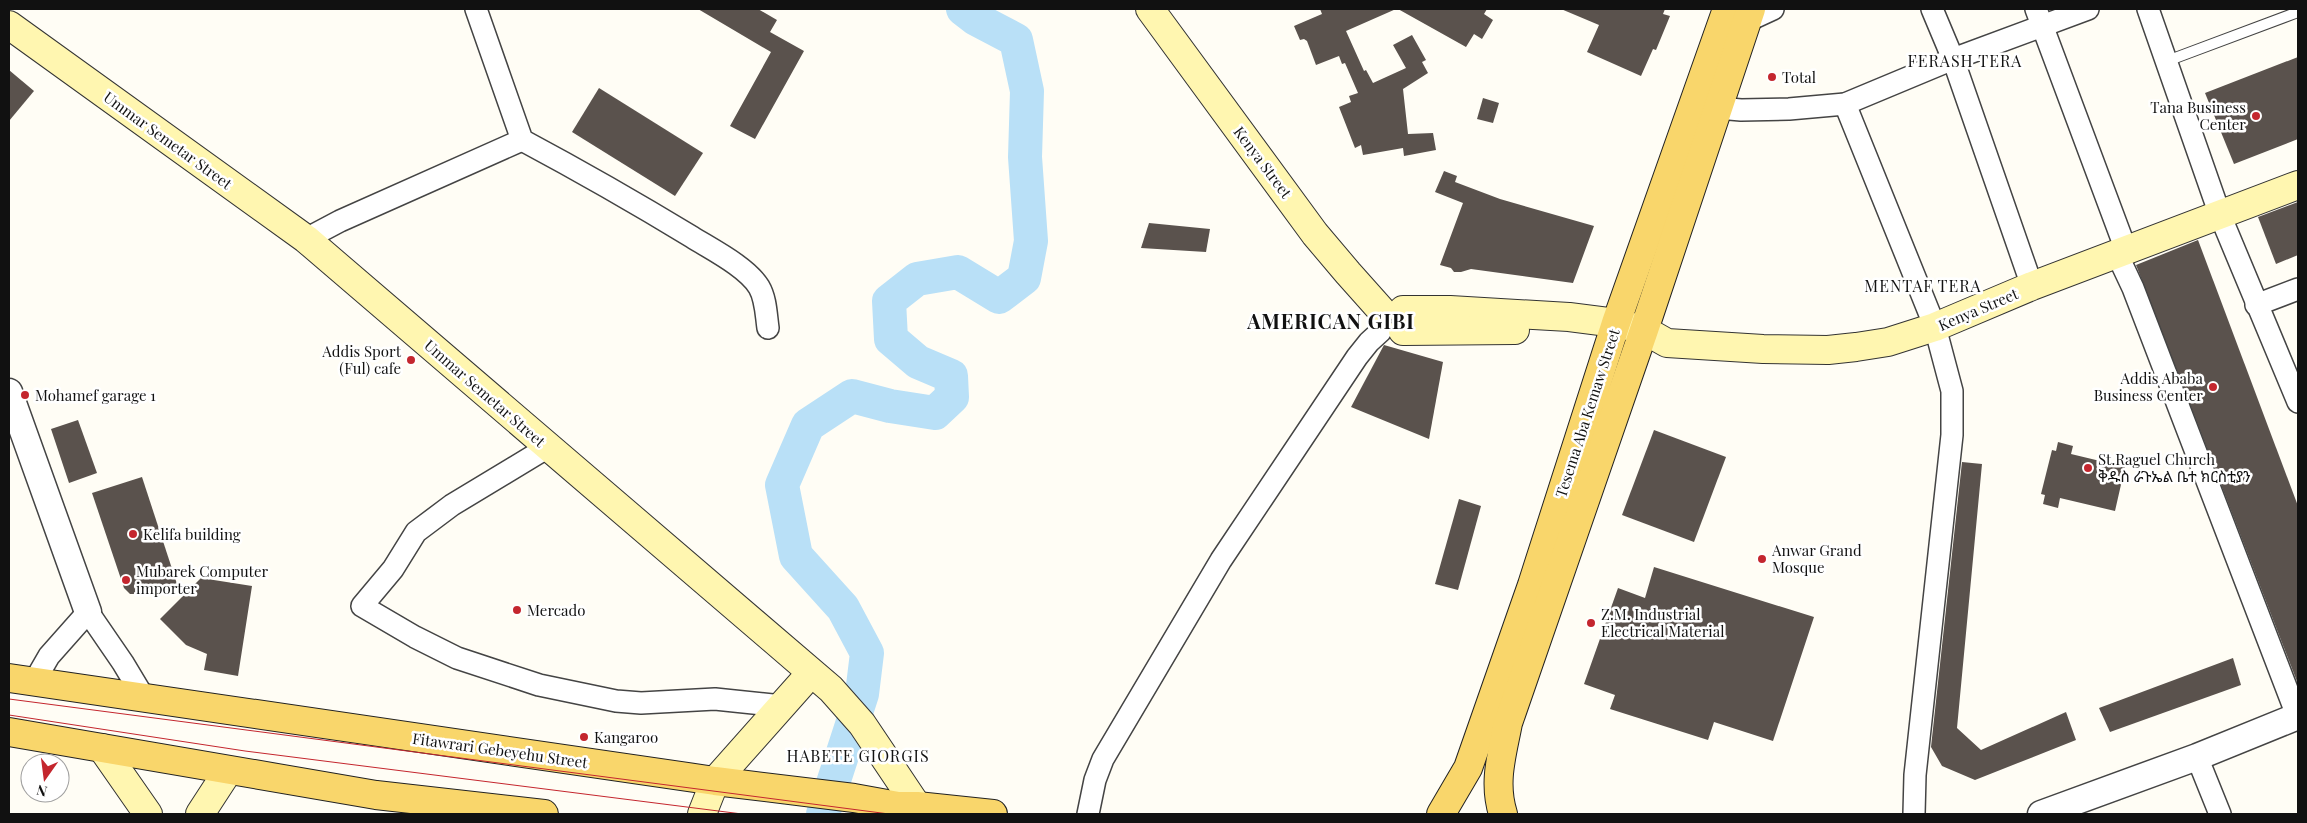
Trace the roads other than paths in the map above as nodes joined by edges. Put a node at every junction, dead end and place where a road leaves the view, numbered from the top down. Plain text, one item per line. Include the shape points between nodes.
1 (476, 9) edge
2 (1150, 9) edge
3 (1773, 9) edge
4 (1932, 9) edge
5 (2088, 9) edge
6 (2148, 9) edge
7 (2298, 12) edge
8 (1742, 13) edge
9 (2040, 16) edge
10 (9, 25) edge
11 (1953, 59) junction
12 (2167, 61) junction
13 (1706, 104) junction
14 (1845, 104) junction
15 (522, 140) junction
16 (2298, 185) edge
17 (2220, 214) junction
18 (306, 239) junction
19 (2122, 252) junction
20 (2032, 286) junction
21 (2298, 289) edge
22 (2256, 305) junction
23 (1392, 321) junction
24 (1935, 327) junction
25 (768, 328) dead end
26 (1614, 331) junction
27 (1650, 339) junction
28 (9, 392) edge
29 (2298, 402) edge
30 (548, 447) junction
31 (88, 612) junction
32 (21, 680) edge
33 (821, 681) junction
34 (144, 698) junction
35 (782, 706) junction
36 (2298, 717) edge
37 (9, 732) edge
38 (102, 748) junction
39 (2197, 758) junction
40 (228, 771) junction
41 (715, 781) junction
42 (918, 810) edge
43 (148, 814) edge
44 (200, 814) edge
45 (544, 814) edge
46 (702, 814) edge
47 (993, 814) edge
48 (1088, 814) edge
49 (1441, 814) edge
50 (1503, 814) edge
51 (1914, 814) edge
52 (2041, 814) edge
53 (2220, 814) edge

1 - 15 street
2 - 23 main road, Kenya Street via 1316,234
3 - 8 street
4 - 11 street
5 - 9 street
6 - 12 street
7 - 12 lane
8 - 13 main road, Tesema Aba Kemaw Street
9 - 11 street
9 - 19 street
10 - 18 main road, Ummar Semetar Street
11 - 14 street
11 - 20 street
12 - 17 street
13 - 14 street via 1789,109
13 - 26 main road, Tesema Aba Kemaw Street
13 - 27 main road, Tesema Aba Kemaw Street
14 - 24 street
15 - 18 street via 340,220
15 - 25 street via 605,185 724,257 751,277 763,296
16 - 17 main road, Kenya Street
17 - 19 main road, Kenya Street
17 - 22 street
18 - 30 main road, Ummar Semetar Street
19 - 20 main road, Kenya Street
19 - 36 street
20 - 24 main road, Kenya Street
21 - 22 street
22 - 29 street
23 - 26 main road, Kenya Street via 1579,333
23 - 48 street via 1356,358 1221,560 1104,759 1095,780
24 - 27 main road, Kenya Street via 1888,342 1828,350 1763,349
24 - 51 street via 1952,391 1952,435 1915,775
26 - 27 main road, Kenya Street
26 - 49 main road, Tesema Aba Kemaw Street via 1532,585 1468,768
27 - 50 main road, Tesema Aba Kemaw Street via 1508,723 1497,782
28 - 31 street
30 - 33 main road, Ummar Semetar Street
30 - 35 street via 452,505 416,532 393,569 362,606 457,658 548,687 616,701 641,703 715,699
31 - 32 street via 49,656
31 - 34 street
32 - 34 main road, Fitawrari Gebeyehu Street
33 - 35 main road
33 - 42 main road, Ummar Semetar Street via 862,724
34 - 41 main road, Fitawrari Gebeyehu Street
35 - 41 main road
36 - 39 street
37 - 38 main road
38 - 40 main road
38 - 43 main road
39 - 52 street
39 - 53 street
40 - 44 main road
40 - 45 main road via 376,795
41 - 42 main road, Fitawrari Gebeyehu Street via 854,798
41 - 46 main road
42 - 47 main road, Fitawrari Gebeyehu Street

